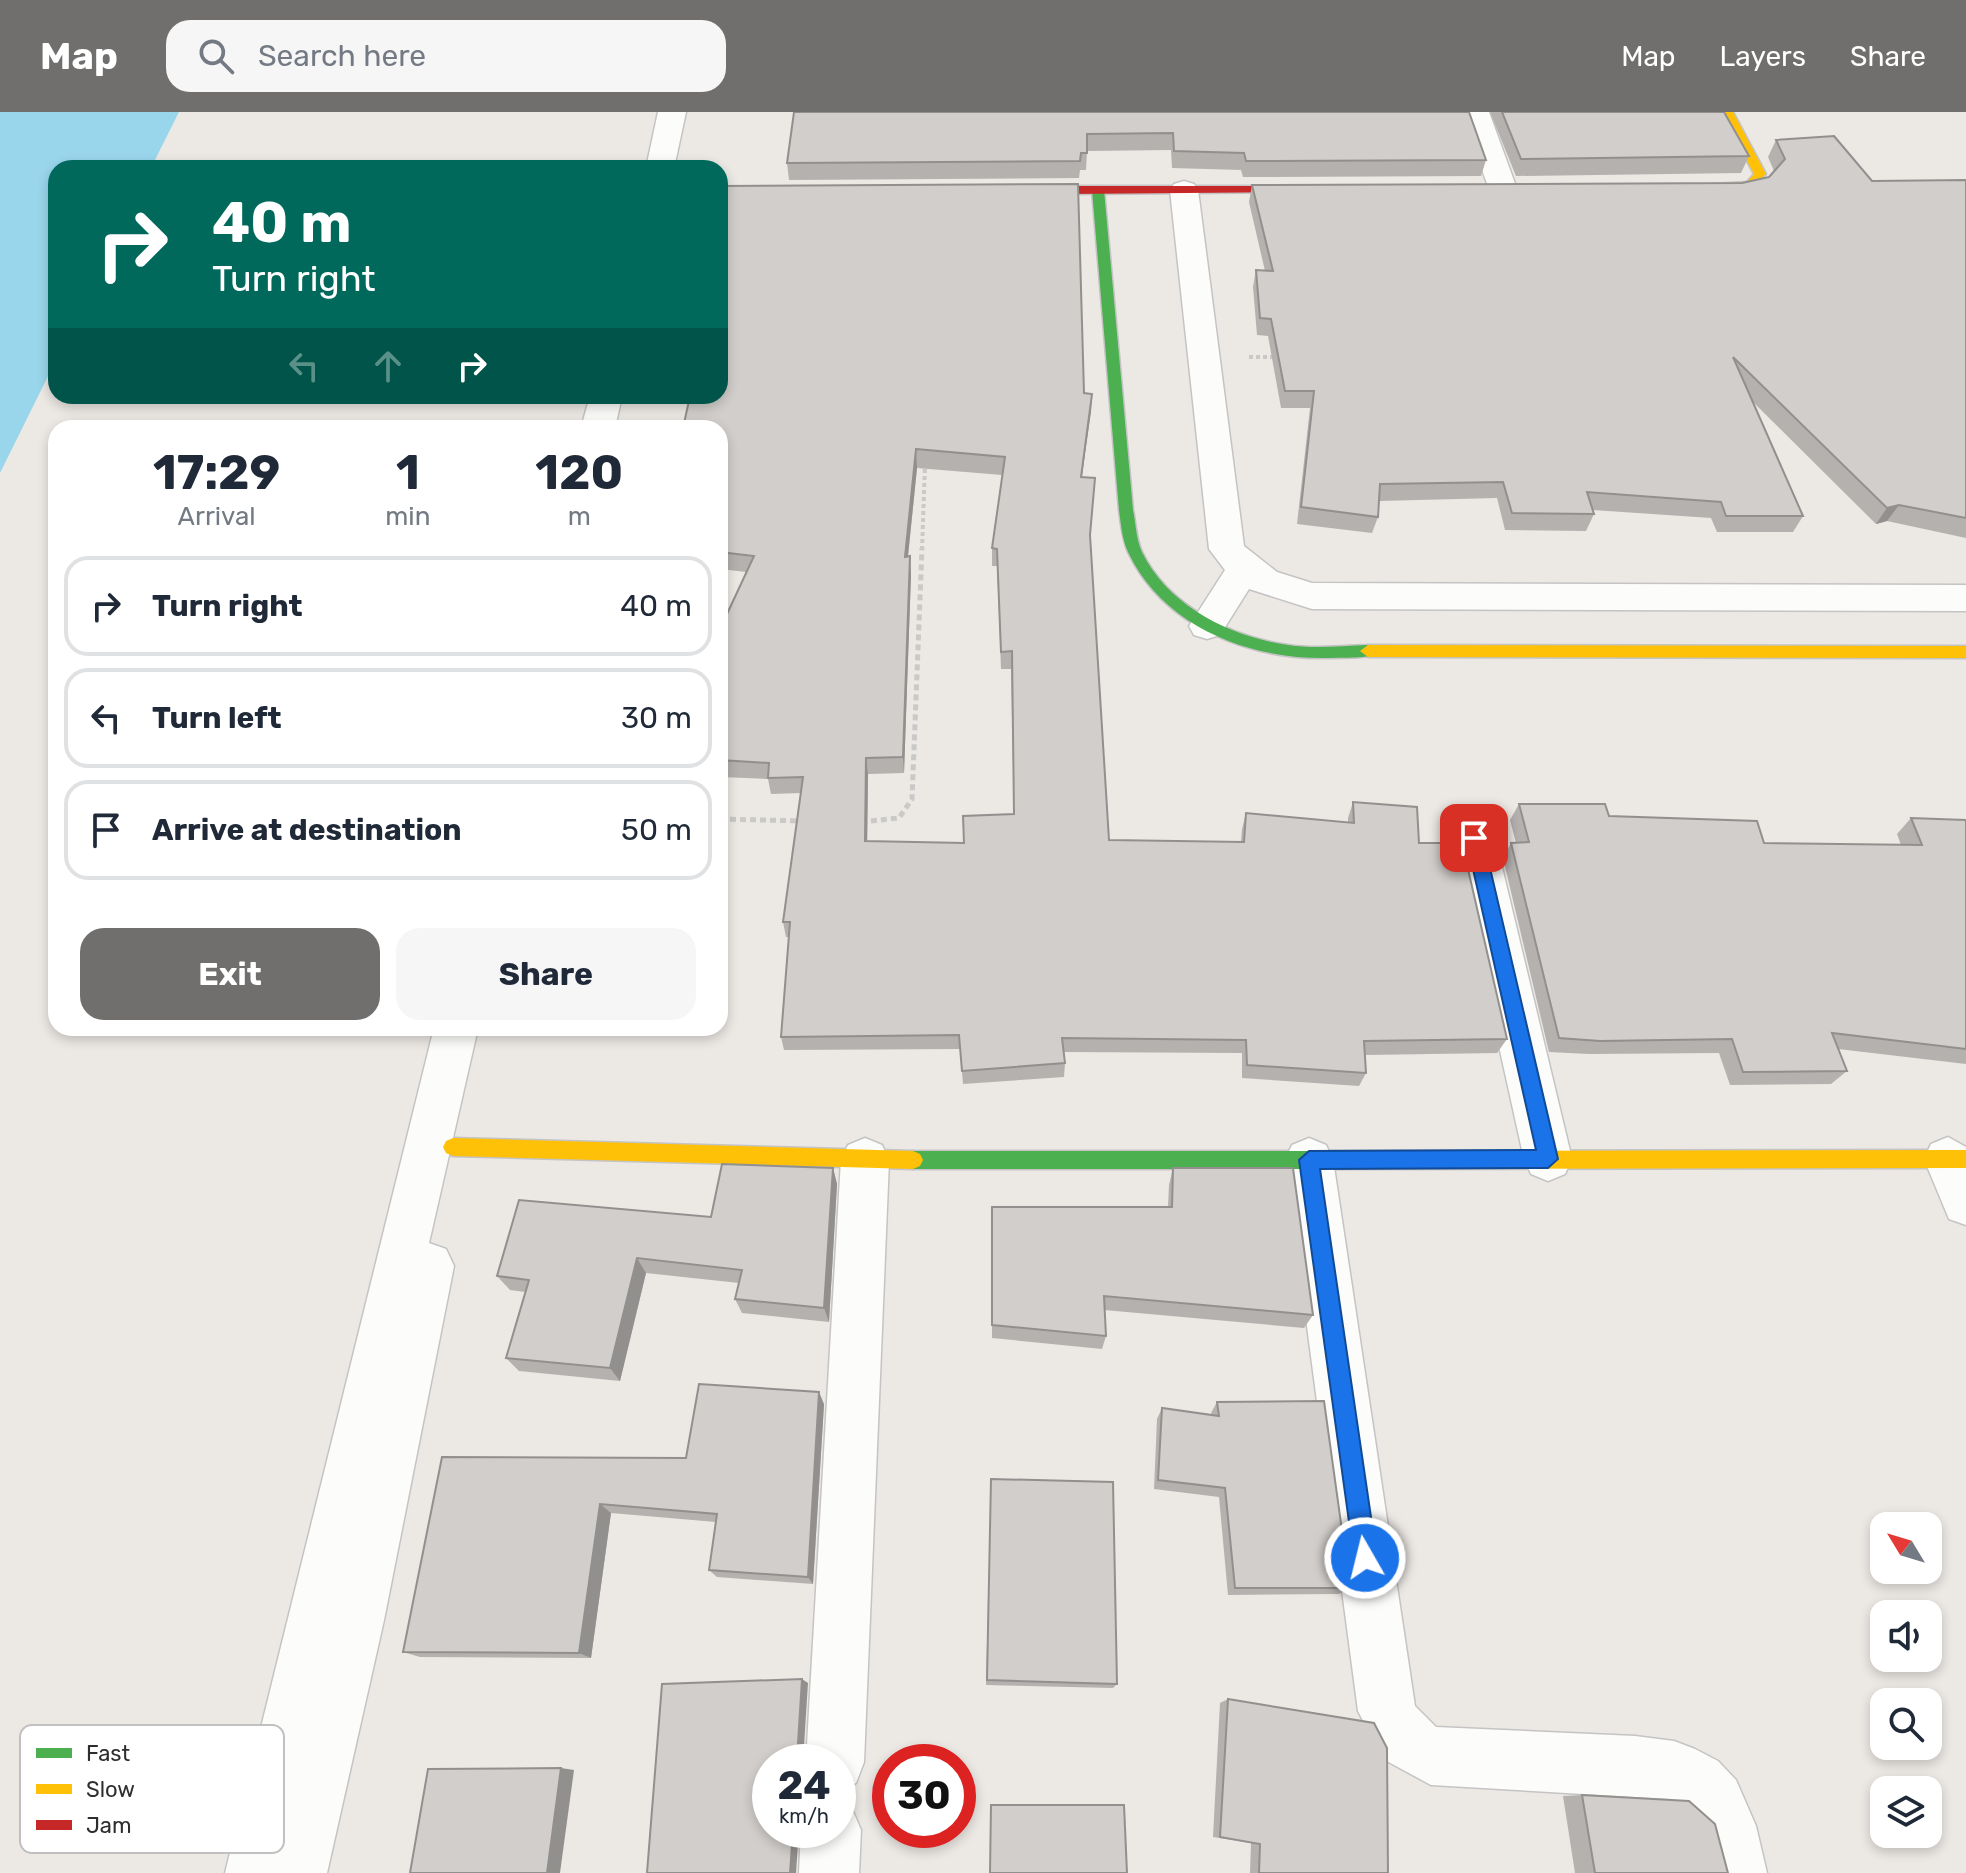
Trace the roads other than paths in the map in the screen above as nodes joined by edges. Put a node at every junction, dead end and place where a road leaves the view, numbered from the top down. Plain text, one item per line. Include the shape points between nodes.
1 (672, 112) edge
2 (691, 112) edge
3 (1475, 112) edge
4 (1727, 112) edge
5 (662, 160) edge
6 (681, 160) edge
7 (1672, 188) edge
8 (1503, 189) edge
9 (1054, 190) edge
10 (1098, 190) junction
11 (1184, 190) junction
12 (1327, 190) edge
13 (1243, 570) junction
14 (1966, 598) edge
15 (1207, 626) junction
16 (1966, 652) edge
17 (1474, 838) dead end
18 (454, 1036) edge
19 (479, 1036) edge
20 (453, 1147) junction
21 (1548, 1159) junction
22 (1957, 1159) edge
23 (865, 1160) junction
24 (1309, 1160) junction
25 (1966, 1203) edge
26 (836, 1744) edge
27 (284, 1751) edge
28 (830, 1848) edge
29 (260, 1853) edge
30 (255, 1873) edge
31 (297, 1873) edge
32 (829, 1873) edge
33 (1737, 1873) edge

1 - 5 street
2 - 6 street
3 - 8 street
4 - 7 street via 1760,174 1757,180 1734,188
9 - 10 street
10 - 11 street
10 - 15 street via 1134,551 1162,593
11 - 12 street
11 - 13 street via 1227,549
13 - 14 street via 1274,587 1312,596
13 - 15 street
15 - 16 street via 1245,643 1290,651
17 - 21 street
18 - 27 street
19 - 20 street
20 - 23 street
20 - 31 street via 356,1620
21 - 22 street
21 - 24 street
22 - 25 street
23 - 24 street
23 - 26 street
24 - 33 street via 1387,1711 1395,1732 1431,1756 1674,1770 1697,1782 1715,1801
28 - 32 street
29 - 30 street

